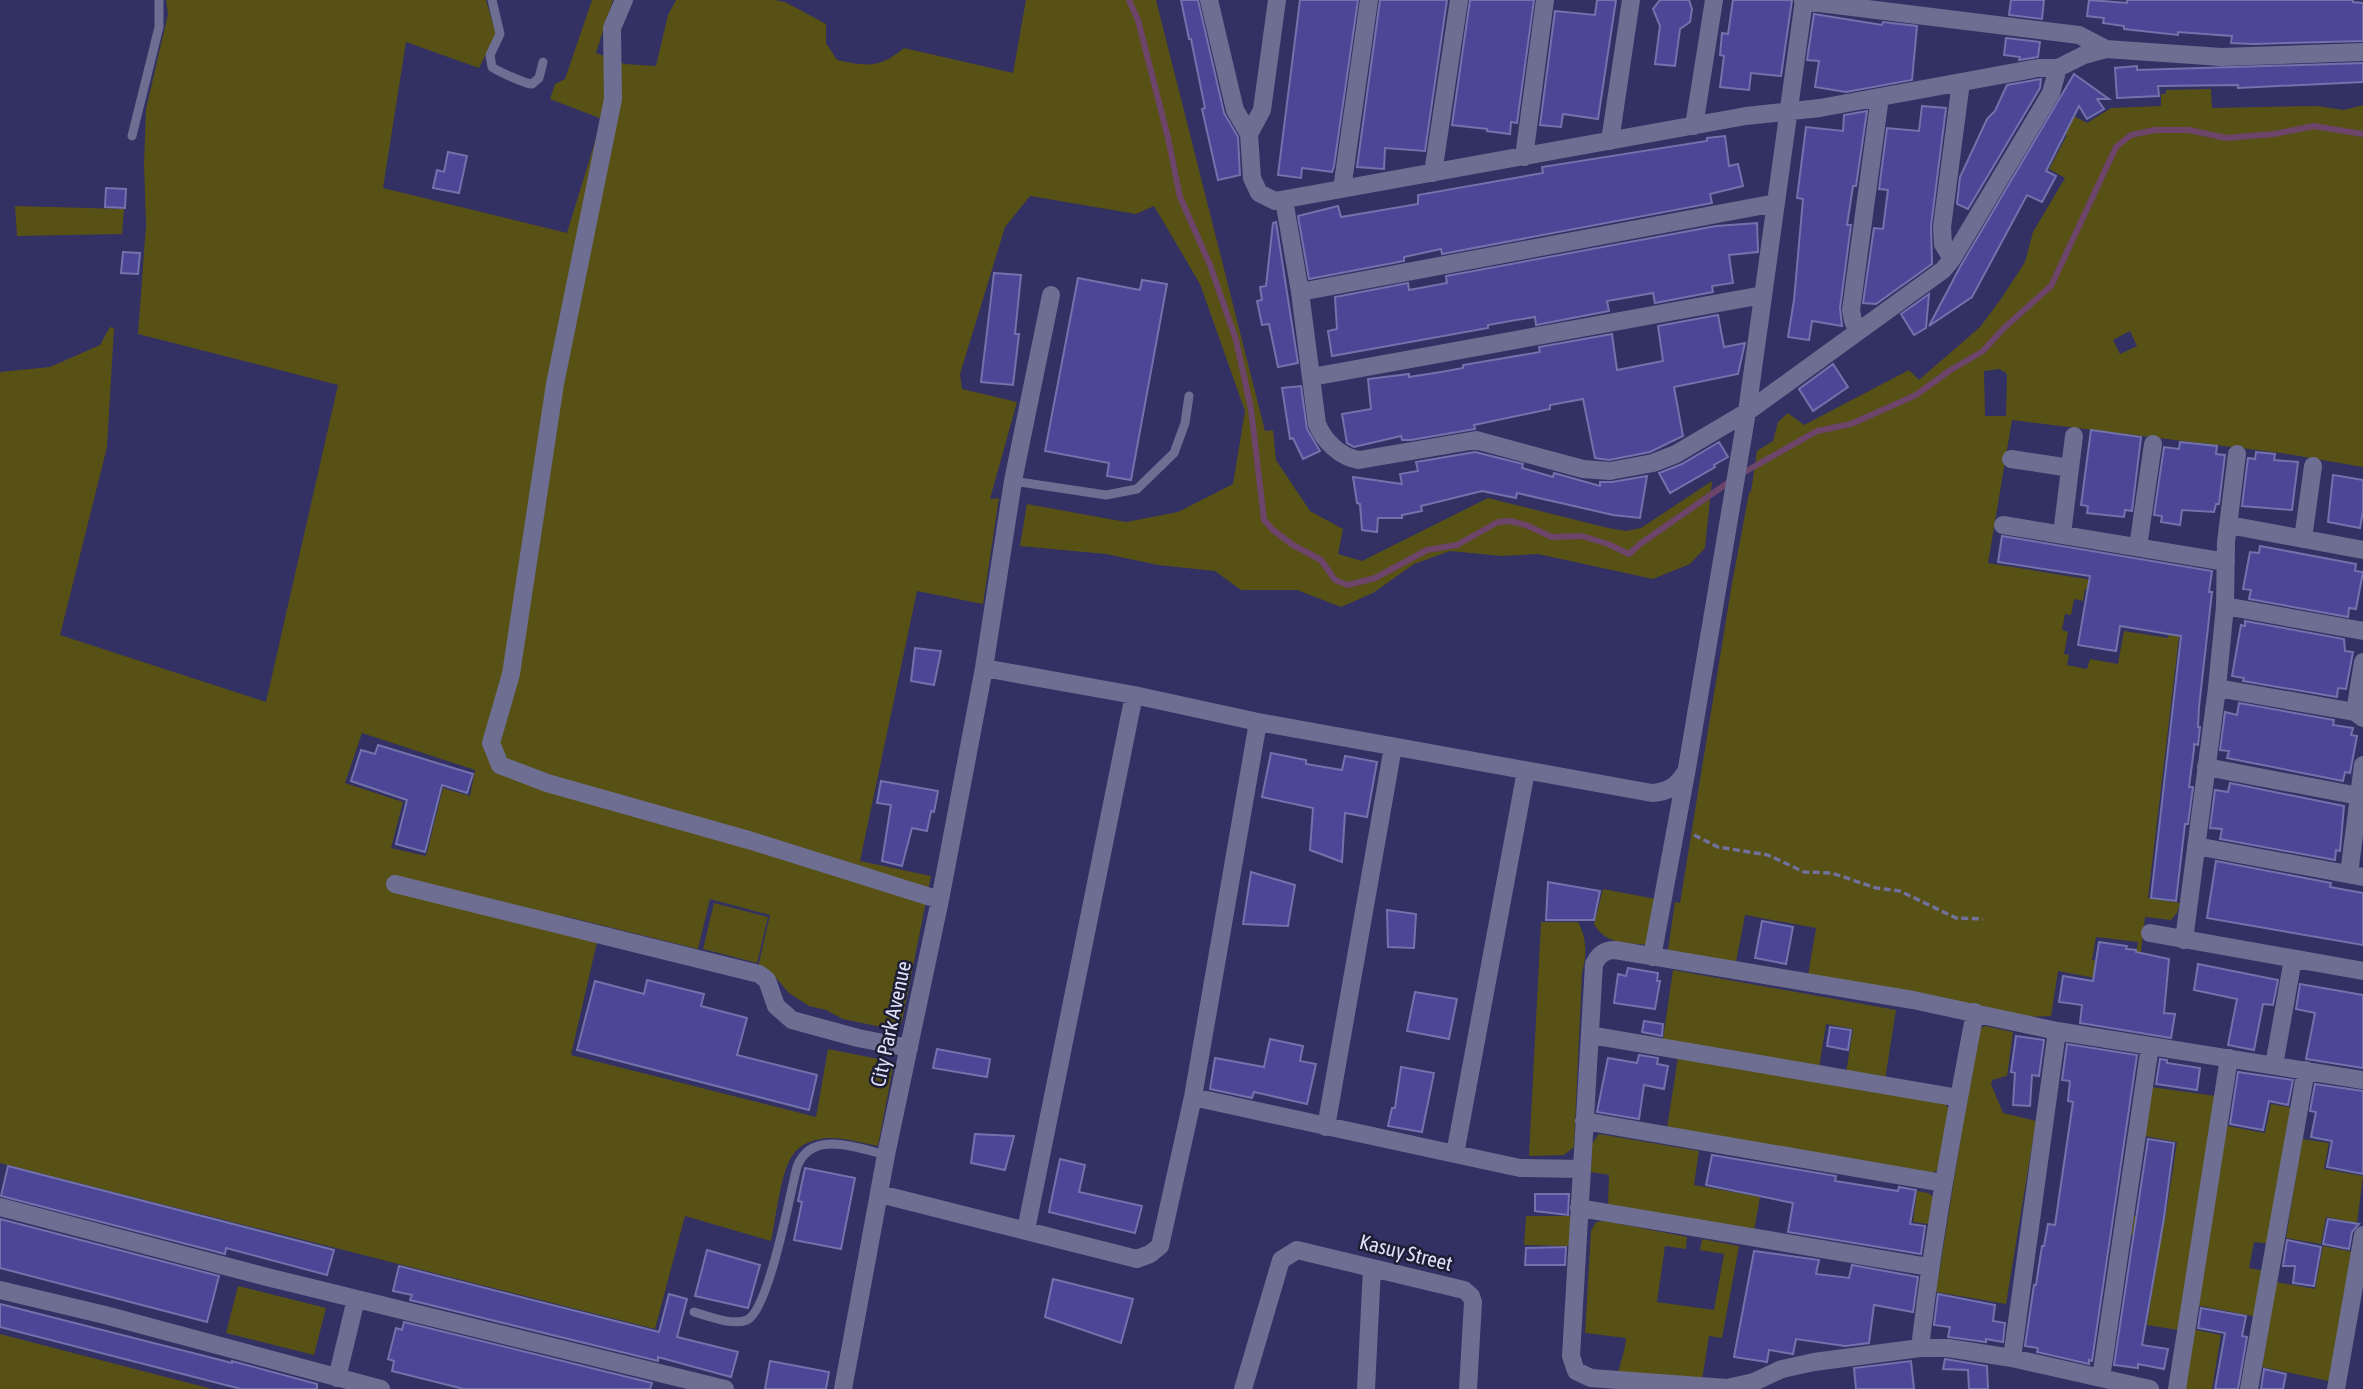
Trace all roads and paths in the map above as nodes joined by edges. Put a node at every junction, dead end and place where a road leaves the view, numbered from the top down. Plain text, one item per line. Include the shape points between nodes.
1 (159, 0) edge
2 (492, 0) edge
3 (624, 0) edge
4 (1209, 0) edge
5 (1277, 0) edge
6 (1369, 0) edge
7 (1459, 0) edge
8 (1545, 0) edge
9 (1631, 0) edge
10 (1714, 0) edge
11 (1803, 0) edge
12 (2106, 49) junction
13 (2363, 52) edge
14 (543, 62) dead end
15 (2058, 68) junction
16 (1961, 82) junction
17 (1880, 97) junction
18 (1788, 112) junction
19 (1694, 126) junction
20 (1249, 134) junction
21 (132, 136) dead end
22 (1610, 141) junction
23 (1524, 157) junction
24 (1433, 173) junction
25 (1342, 189) junction
26 (1284, 200) junction
27 (1776, 203) junction
28 (1952, 260) junction
29 (1300, 292) junction
30 (1051, 295) dead end
31 (1763, 295) junction
32 (1858, 331) junction
33 (1312, 377) junction
34 (1189, 396) dead end
35 (1747, 412) junction
36 (2074, 436) dead end
37 (2153, 444) dead end
38 (2237, 454) dead end
39 (2011, 459) dead end
40 (2313, 466) dead end
41 (2070, 468) junction
42 (1013, 481) junction
43 (2003, 525) dead end
44 (2229, 525) junction
45 (2062, 534) junction
46 (2303, 539) junction
47 (2138, 547) junction
48 (2363, 550) edge
49 (2226, 562) junction
50 (2225, 606) junction
51 (2363, 631) edge
52 (2363, 662) edge
53 (984, 668) junction
54 (2217, 688) junction
55 (1134, 695) junction
56 (2359, 715) edge
57 (1258, 722) junction
58 (1393, 747) junction
59 (2363, 765) edge
60 (2206, 767) junction
61 (1687, 768) junction
62 (1525, 771) junction
63 (2359, 796) junction
64 (1675, 830) junction
65 (2196, 846) junction
66 (2356, 875) edge
67 (395, 884) dead end
68 (940, 900) junction
69 (1983, 919) dead end
70 (2150, 933) dead end
71 (2184, 940) junction
72 (1652, 957) junction
73 (2293, 959) junction
74 (2363, 971) edge
75 (1975, 1012) junction
76 (2057, 1031) junction
77 (1590, 1035) junction
78 (2150, 1046) junction
79 (909, 1048) junction
80 (2229, 1058) junction
81 (2274, 1065) junction
82 (2306, 1070) junction
83 (2363, 1080) edge
84 (1193, 1097) junction
85 (1959, 1098) junction
86 (1584, 1121) junction
87 (1326, 1127) junction
88 (1455, 1153) junction
89 (886, 1156) junction
90 (1581, 1169) junction
91 (1943, 1183) junction
92 (880, 1194) junction
93 (0, 1207) edge
94 (1579, 1208) junction
95 (1026, 1230) junction
96 (2363, 1235) edge
97 (1929, 1267) junction
98 (1372, 1268) junction
99 (0, 1290) edge
100 (356, 1299) junction
101 (694, 1312) dead end
102 (1920, 1348) junction
103 (2012, 1358) junction
104 (337, 1378) junction
105 (2101, 1378) junction
106 (381, 1389) edge
107 (725, 1389) edge
108 (843, 1389) edge
109 (1243, 1389) edge
110 (1366, 1389) edge
111 (1468, 1389) edge
112 (2150, 1389) edge
113 (2177, 1389) edge
114 (2249, 1389) edge
115 (2336, 1389) edge

1 - 21 lane via 159,27
2 - 14 lane via 500,34 490,55 492,67 532,85
3 - 68 street via 612,28 613,99 555,384 511,674 491,743 500,765 547,783
4 - 20 street via 1235,110
5 - 20 street via 1262,110
6 - 25 street
7 - 24 street
8 - 23 street
9 - 22 street
10 - 19 street
11 - 12 street via 2078,35
11 - 18 street
12 - 13 street via 2221,57
12 - 15 street
15 - 16 street
15 - 28 street via 2051,93
16 - 17 street
16 - 28 street via 1942,227 1943,244
17 - 18 street
17 - 32 street via 1851,310
18 - 19 street
18 - 27 street
19 - 22 street
20 - 26 street via 1255,187 1264,197
22 - 23 street
23 - 24 street
24 - 25 street
25 - 26 street
26 - 29 street
27 - 29 street
27 - 31 street
28 - 32 street
29 - 33 street
30 - 42 street, City Park Avenue
31 - 33 street
31 - 35 street
32 - 35 street
33 - 35 street via 1320,430 1338,451 1359,460 1476,440 1583,469 1609,471 1676,454
34 - 42 lane via 1174,453 1137,489 1106,495
35 - 61 street
36 - 41 street
37 - 47 street
38 - 44 street
39 - 41 street
40 - 46 street
41 - 45 street
42 - 53 street, City Park Avenue
43 - 45 street
44 - 46 street
44 - 49 street
45 - 47 street
46 - 48 street
47 - 49 street
49 - 50 street
50 - 51 street
50 - 54 street
52 - 56 street
53 - 55 street
53 - 68 street, City Park Avenue
54 - 56 street
54 - 60 street
55 - 57 street
55 - 95 street
57 - 58 street
57 - 84 street
58 - 62 street
58 - 87 street
59 - 63 street
60 - 63 street
60 - 65 street
61 - 62 street via 1675,786 1652,793
61 - 64 street
62 - 88 street
63 - 66 street
64 - 69 path via 1718,847 1768,855 1804,872 1832,873 1900,891 1956,918
64 - 72 street
65 - 66 street
65 - 71 street
67 - 79 street via 759,974 776,1006 792,1020
68 - 79 street, City Park Avenue
70 - 71 street
71 - 73 street
72 - 75 street
72 - 77 street via 1609,950 1598,958
73 - 74 street
73 - 81 street
75 - 76 street
75 - 85 street
76 - 78 street
76 - 103 street
77 - 85 street
77 - 86 street
78 - 80 street
78 - 105 street
79 - 89 street, City Park Avenue
80 - 81 street
80 - 113 street
81 - 82 street
82 - 83 street
82 - 114 street
84 - 87 street
84 - 95 street via 1160,1246 1150,1254 1137,1259
85 - 91 street
86 - 90 street
86 - 91 street
87 - 88 street
88 - 90 street via 1520,1168
89 - 92 street, City Park Avenue
89 - 101 lane via 842,1144 818,1145 805,1152 762,1300 753,1315 733,1321
90 - 94 street
91 - 97 street
92 - 95 street
92 - 108 street, City Park Avenue
93 - 100 street
94 - 97 street
94 - 102 street via 1571,1356 1581,1375 1727,1388 1796,1365
96 - 115 street
97 - 102 street
98 - 109 street, Kasuy Street via 1297,1250 1281,1260
98 - 110 street
98 - 111 street, Kasuy Street via 1464,1290 1471,1296
99 - 104 street
100 - 104 street
100 - 107 street
102 - 103 street
103 - 105 street
104 - 106 street
105 - 112 street

